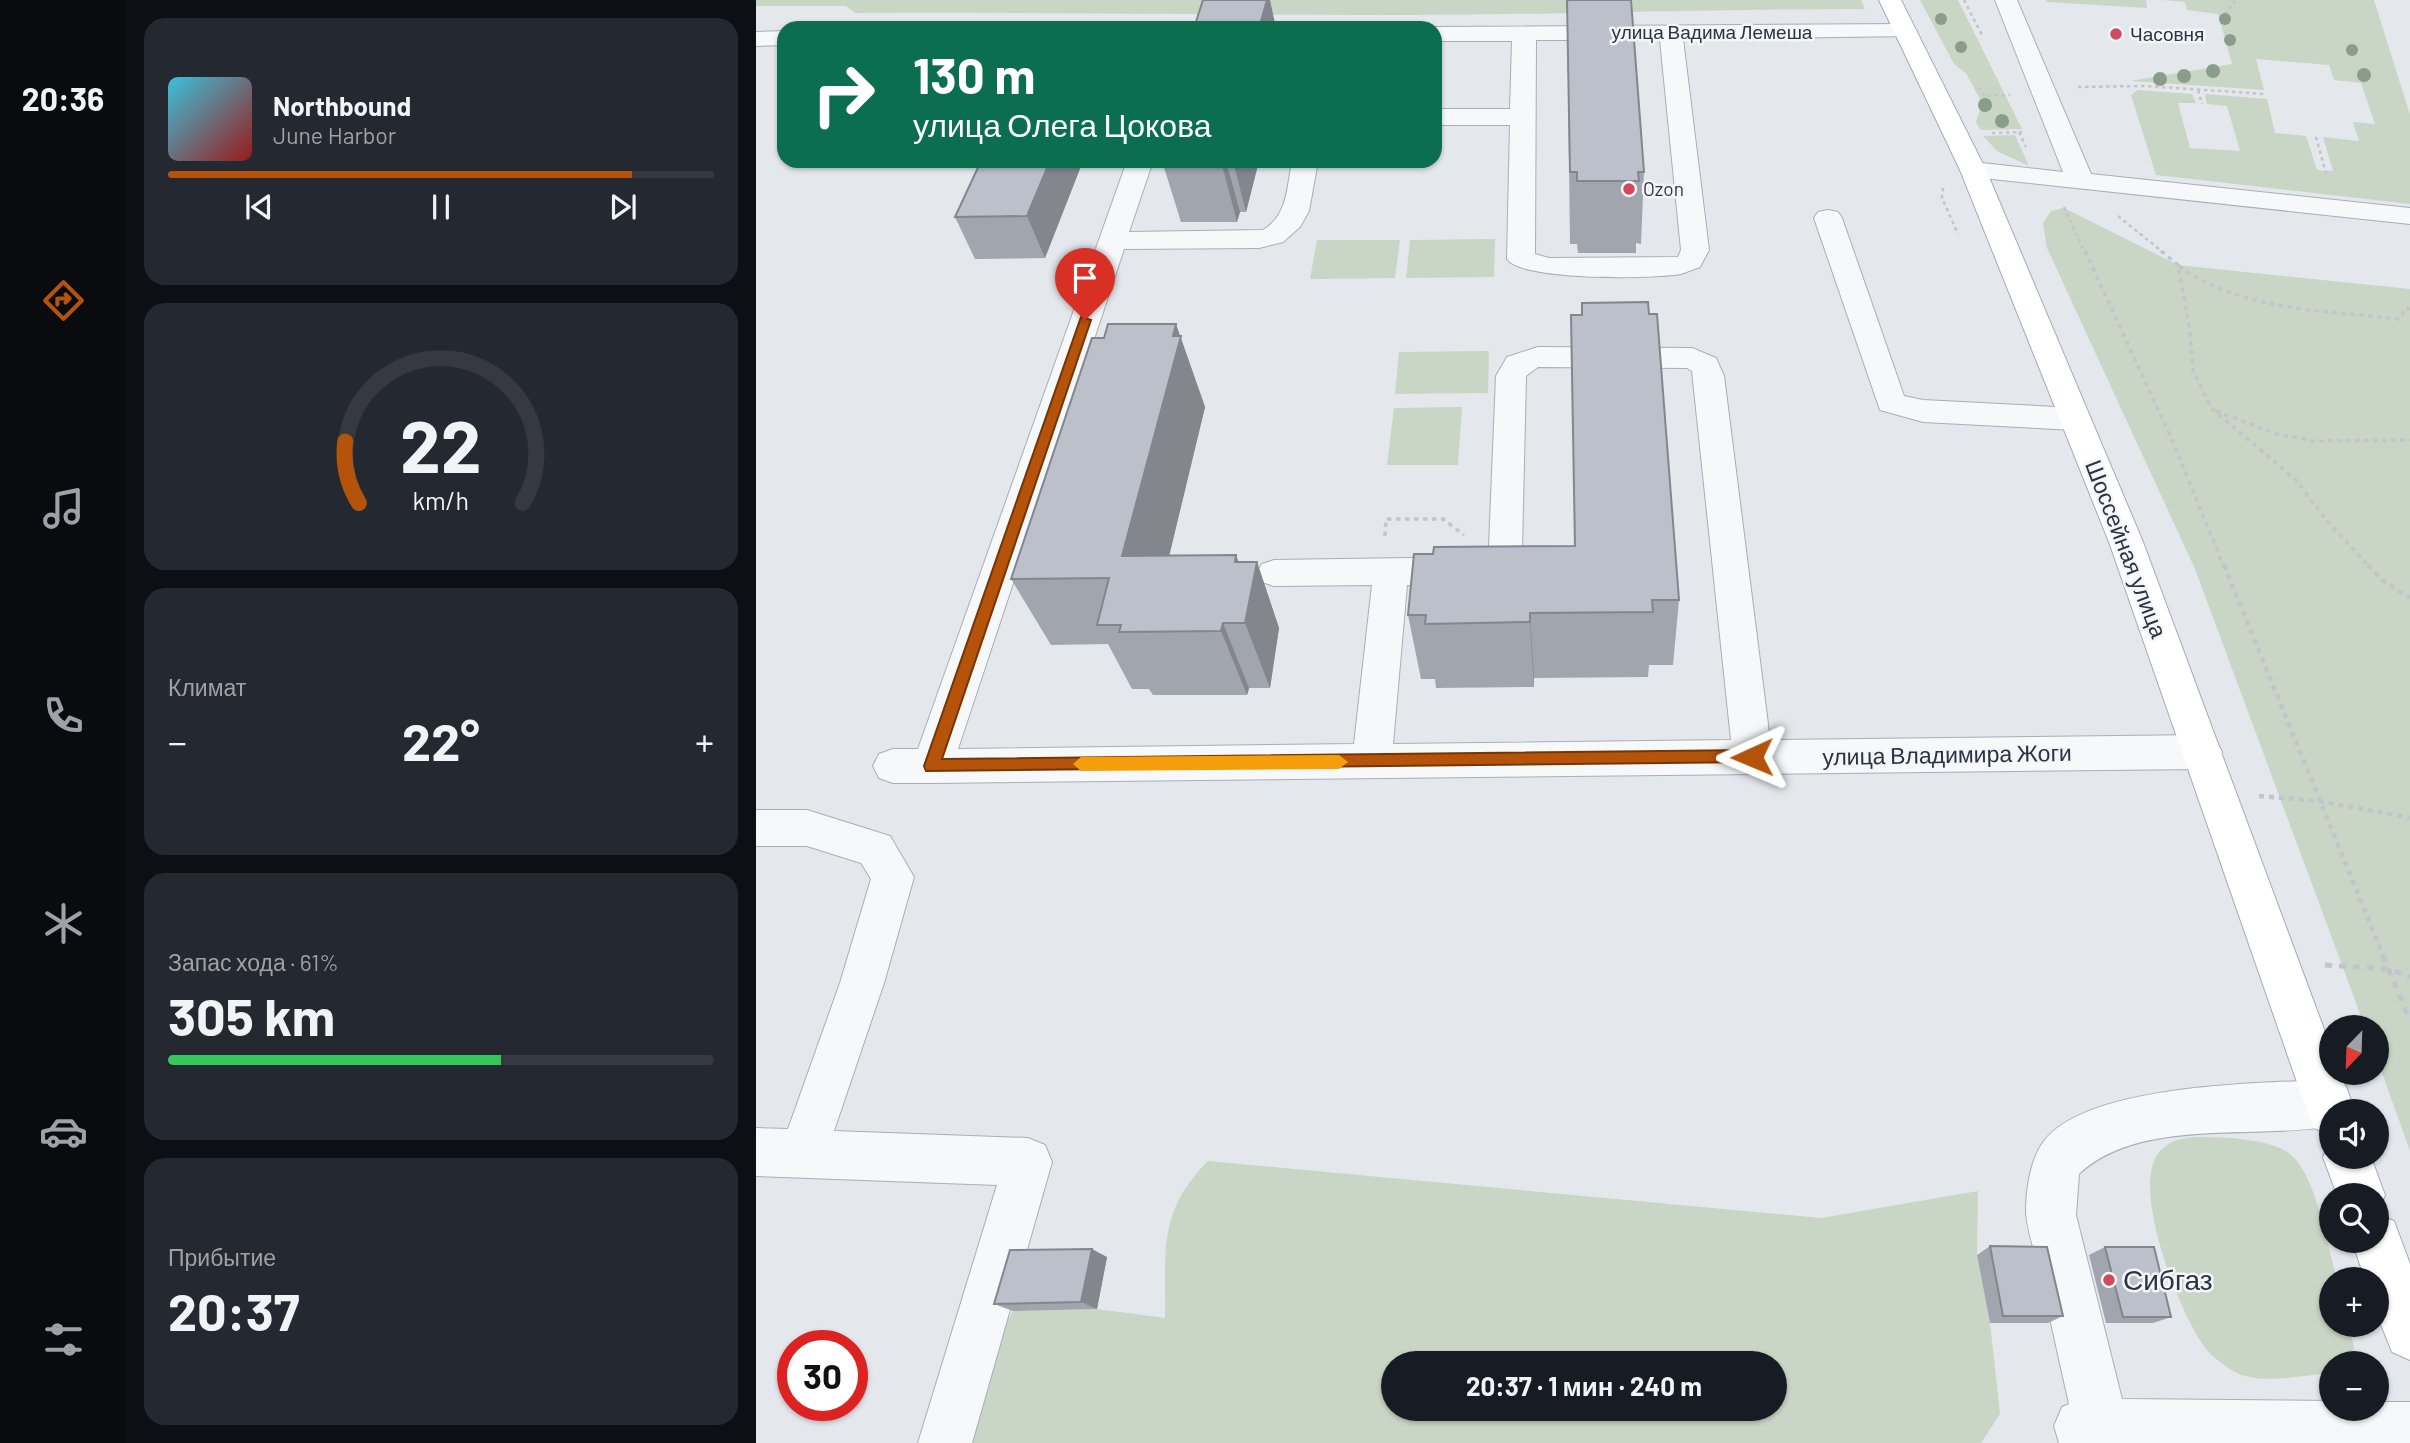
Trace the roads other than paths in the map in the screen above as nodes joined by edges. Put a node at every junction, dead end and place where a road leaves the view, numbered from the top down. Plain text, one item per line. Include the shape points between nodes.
1 (1890, 0) edge
2 (2006, 0) edge
3 (1905, 31) junction
4 (1671, 33) junction
5 (1442, 34) edge
6 (1524, 34) junction
7 (756, 38) edge
8 (777, 38) edge
9 (1442, 117) edge
10 (1522, 117) junction
11 (1138, 168) edge
12 (1304, 168) edge
13 (1973, 170) junction
14 (2076, 179) junction
15 (2410, 216) edge
16 (1828, 218) dead end
17 (1112, 241) junction
18 (2076, 419) junction
19 (1391, 572) junction
20 (1275, 573) dead end
21 (2202, 752) junction
22 (1752, 757) junction
23 (1372, 761) junction
24 (893, 766) dead end
25 (932, 766) junction
26 (756, 828) edge
27 (2327, 1099) edge
28 (2319, 1107) edge
29 (780, 1152) edge
30 (2381, 1253) edge
31 (2410, 1334) edge
32 (2410, 1429) edge
33 (2092, 1434) edge
34 (945, 1443) edge

1 - 3 main road, Шоссейная улица
2 - 14 street
3 - 4 street, улица Вадима Лемеша
3 - 13 main road, Шоссейная улица
4 - 6 street, улица Вадима Лемеша
4 - 10 street via 1695,250 1687,265 1548,267 1521,259
5 - 6 street, улица Вадима Лемеша
6 - 10 street
7 - 8 street
9 - 10 street
11 - 17 street
12 - 17 street via 1293,221 1277,237
13 - 14 street
13 - 18 main road, Шоссейная улица
14 - 15 street
16 - 18 street via 1891,402 1923,411
17 - 25 street
18 - 21 main road, Шоссейная улица
19 - 20 street
19 - 22 street via 1473,570 1491,567 1502,557 1514,366 1538,357 1692,358 1704,365 1709,376
19 - 23 street
21 - 22 street, улица Владимира Жоги
21 - 27 main road, Шоссейная улица
22 - 23 street, улица Владимира Жоги
23 - 25 street, улица Владимира Жоги
24 - 25 street, улица Владимира Жоги
26 - 29 street via 807,828 875,849 893,877 862,983
28 - 33 street via 2221,1109 2115,1125 2087,1135 2061,1156 2052,1183 2051,1215
29 - 34 street via 1028,1162
30 - 31 main road
32 - 33 street

